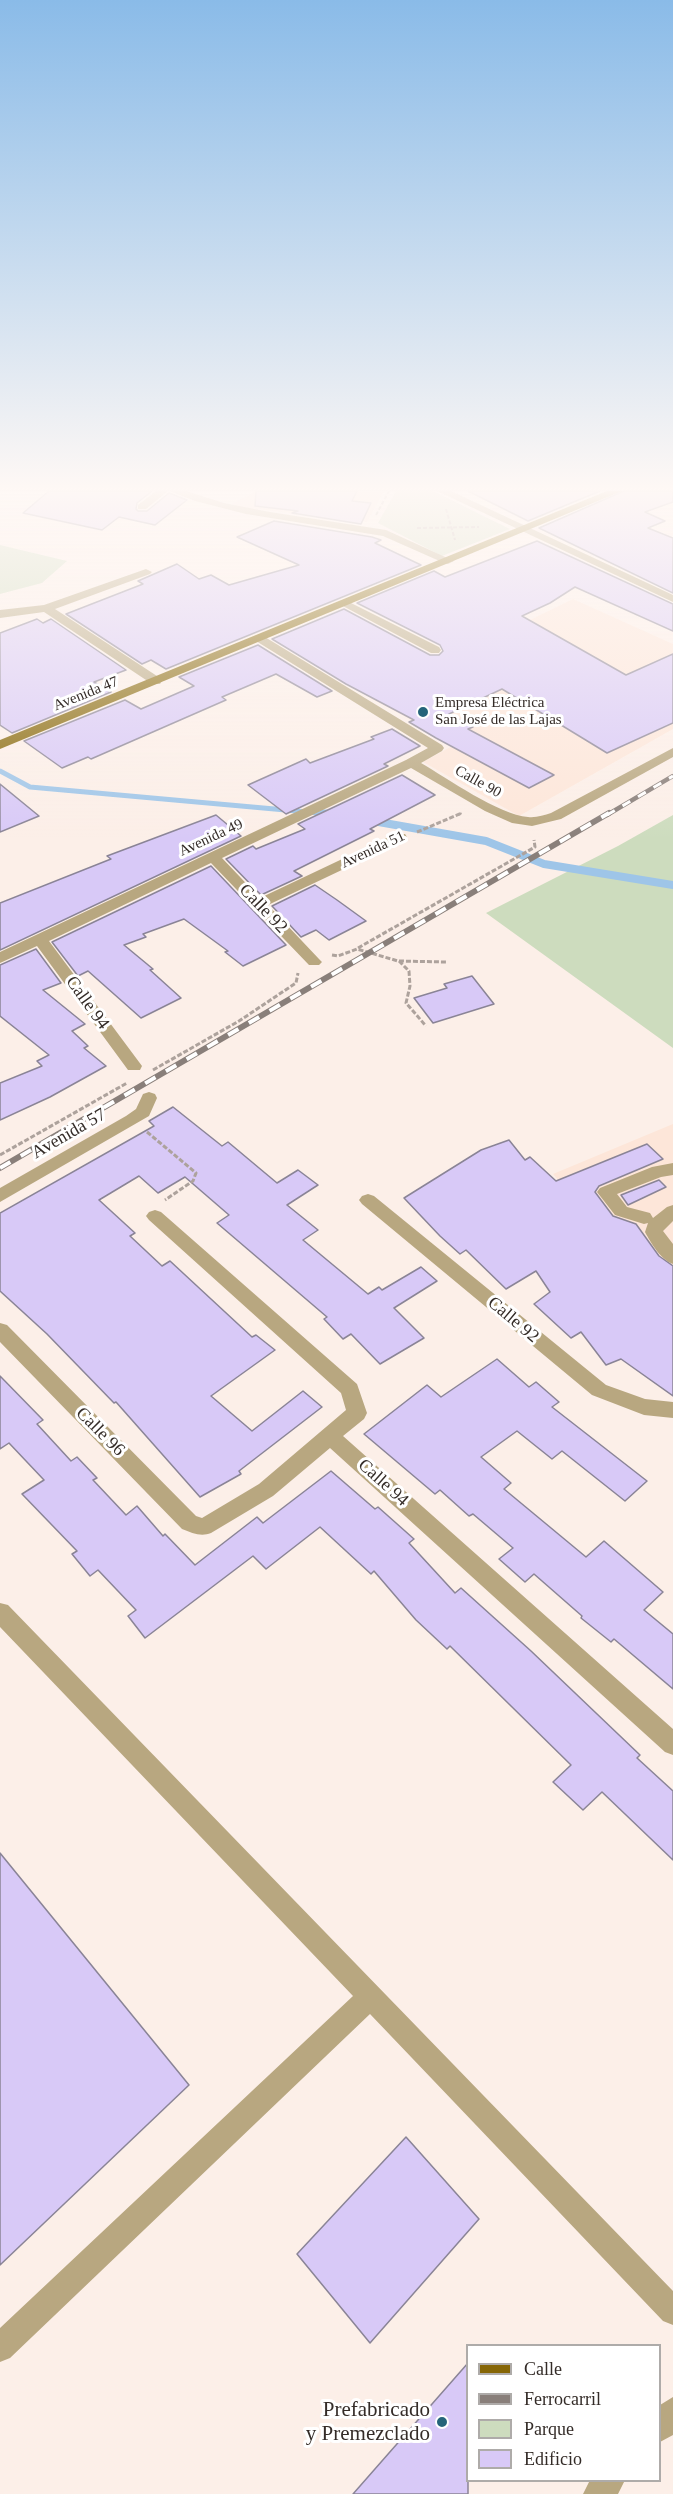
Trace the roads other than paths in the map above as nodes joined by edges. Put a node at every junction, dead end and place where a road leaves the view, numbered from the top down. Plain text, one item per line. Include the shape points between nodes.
1 (334, 607) edge
2 (353, 607) edge
3 (46, 608) joint
4 (0, 614) edge
5 (260, 638) junction
6 (435, 650) dead end
7 (156, 681) junction
8 (0, 745) edge
9 (673, 752) edge
10 (411, 763) junction
11 (400, 837) road end
12 (212, 856) junction
13 (259, 904) junction
14 (40, 939) junction
15 (0, 958) edge
16 (310, 958) road end
17 (135, 1072) road end
18 (149, 1098) dead end
19 (673, 1169) edge
20 (0, 1196) edge
21 (368, 1200) dead end
22 (673, 1210) edge
23 (155, 1216) road end
24 (644, 1218) dead end
25 (673, 1257) edge
26 (0, 1330) edge
27 (673, 1410) edge
28 (331, 1437) junction
29 (0, 1612) edge
30 (673, 1744) edge
31 (370, 1996) junction
32 (673, 2311) edge
33 (0, 2348) edge
34 (673, 2412) edge
35 (661, 2426) edge
36 (609, 2482) edge
37 (598, 2494) edge

1 - 5 main road, Avenida 47
2 - 6 street
3 - 4 street
3 - 7 street
5 - 7 main road, Avenida 47
5 - 10 street, Avenida 49 via 437,748
7 - 8 main road, Avenida 47
9 - 10 street, Calle 90 via 556,816 532,822 490,808
10 - 12 street, Avenida 49
11 - 13 street, Avenida 51
12 - 13 street, Calle 92
12 - 14 street, Avenida 49
13 - 16 street, Calle 92
14 - 15 street, Avenida 49
14 - 17 street, Calle 94
18 - 20 street, Avenida 57 via 143,1112 132,1120
19 - 24 street via 606,1192 621,1211
21 - 27 street, Calle 92 via 599,1390 644,1407
22 - 25 street via 656,1225 654,1232
23 - 28 street via 350,1389 357,1413
26 - 28 street, Calle 96 via 189,1523 204,1527 266,1490
28 - 30 street, Calle 94
29 - 31 street
31 - 32 street
31 - 33 street
34 - 35 street
36 - 37 street

